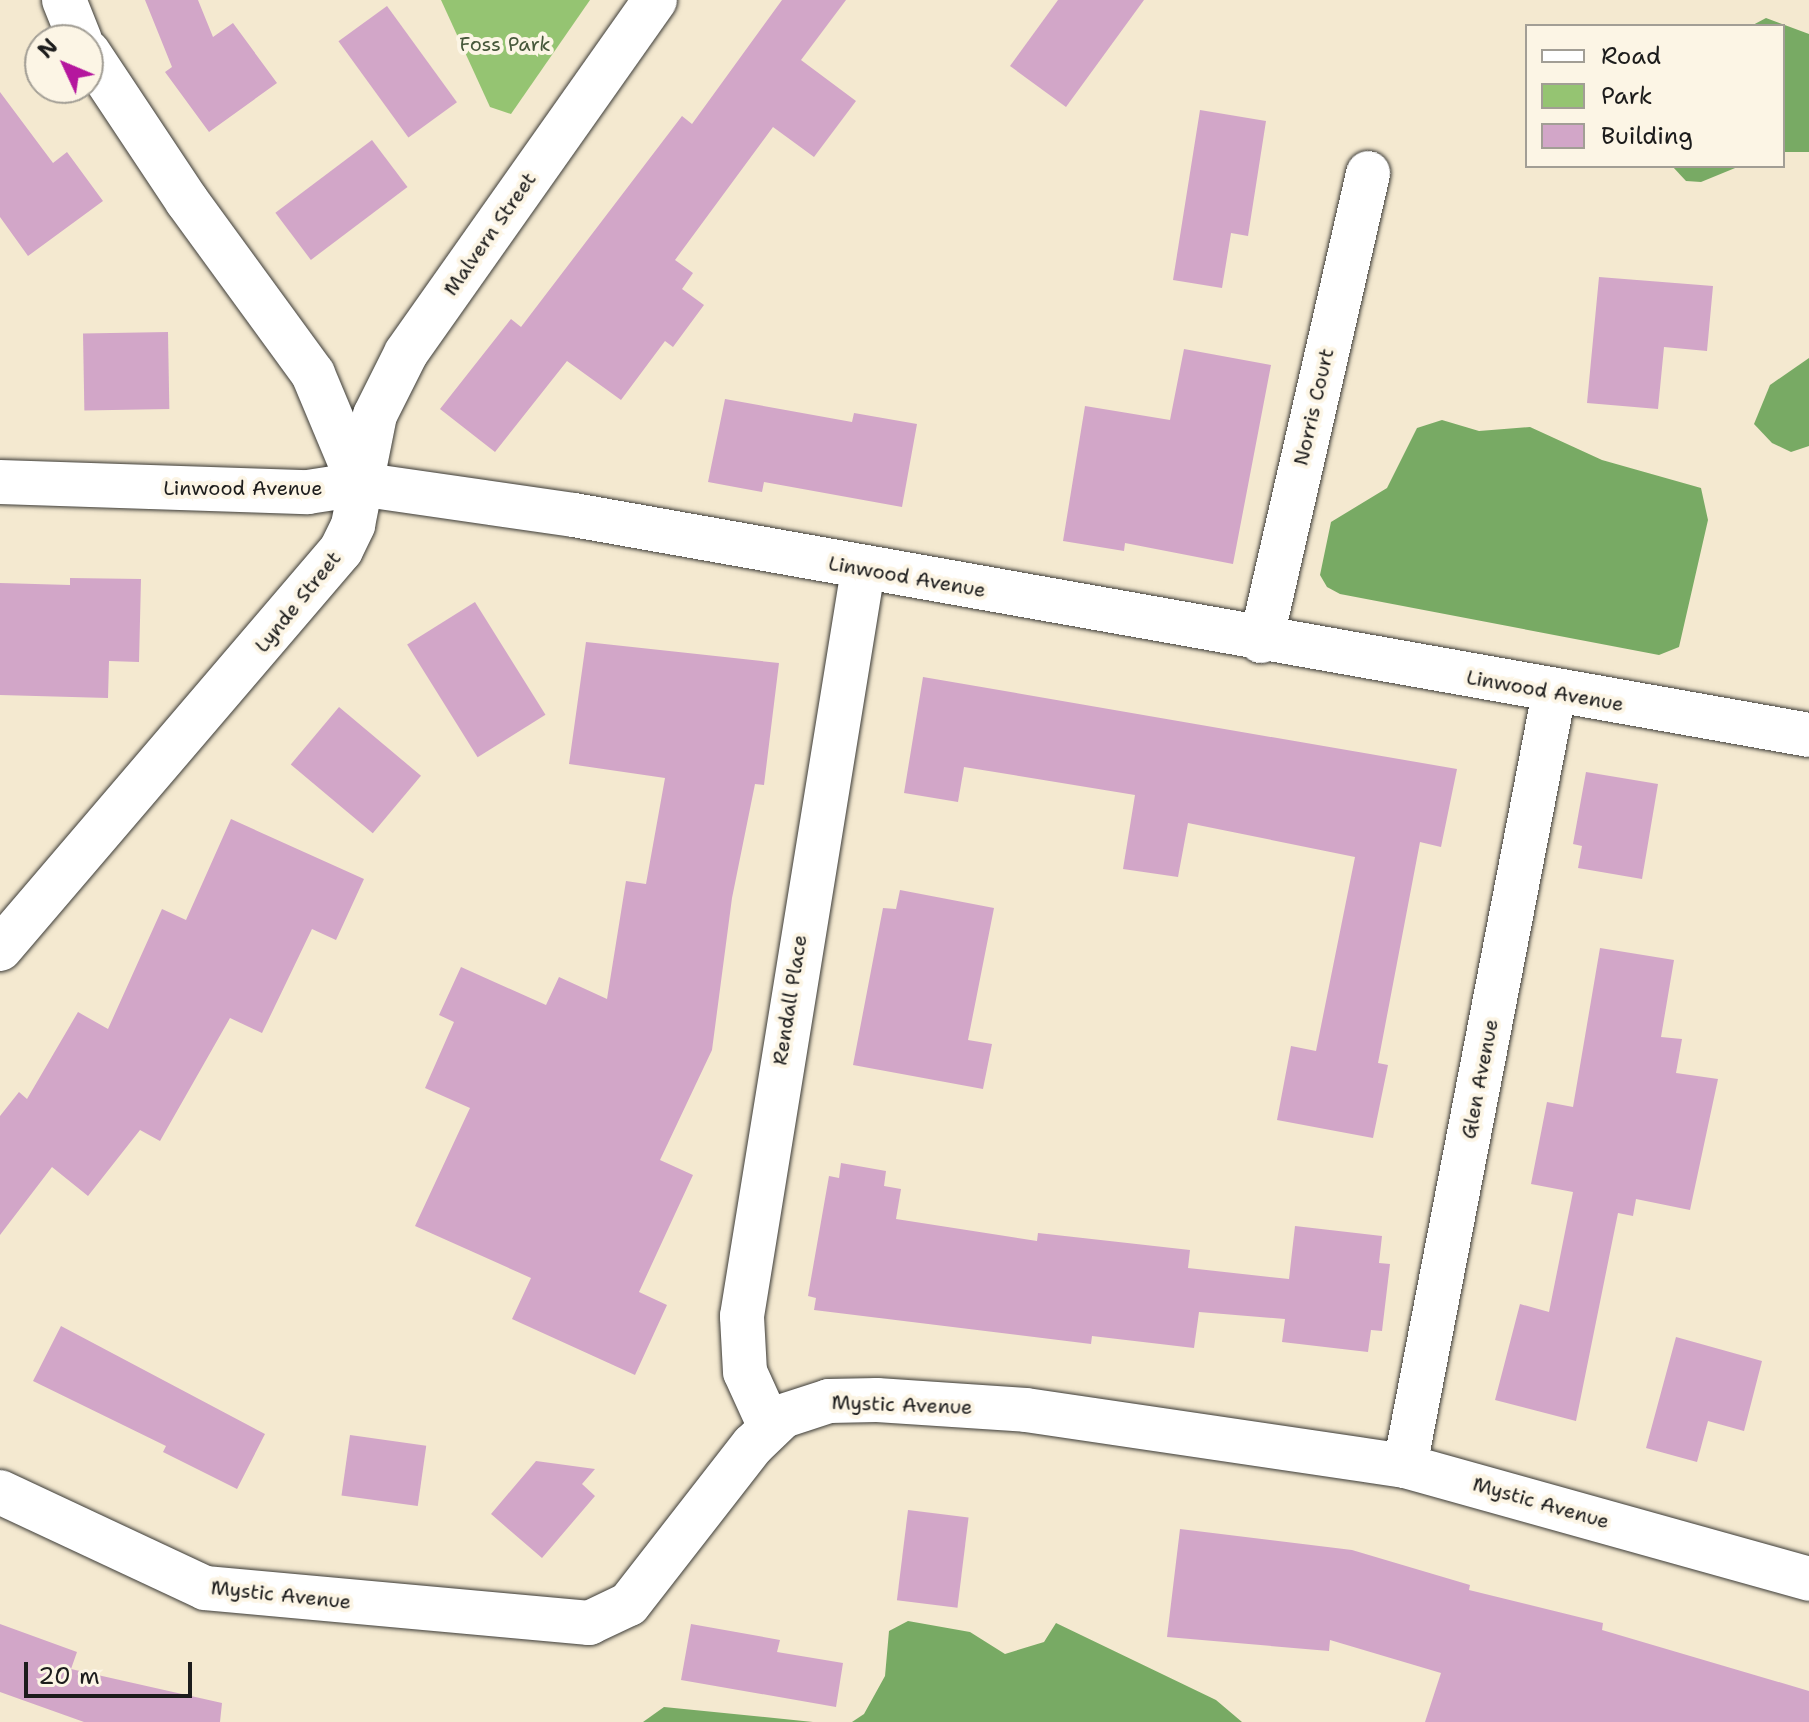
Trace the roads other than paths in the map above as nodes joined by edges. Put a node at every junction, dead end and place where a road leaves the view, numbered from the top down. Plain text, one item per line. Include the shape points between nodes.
1 (64, 0) edge
2 (655, 0) edge
3 (74, 24) edge
4 (104, 76) edge
5 (1368, 173) dead end
6 (0, 482) edge
7 (359, 484) junction
8 (863, 570) junction
9 (1261, 641) junction
10 (1554, 693) junction
11 (1809, 735) edge
12 (0, 949) edge
13 (770, 1427) junction
14 (1405, 1466) junction
15 (0, 1492) edge
16 (1809, 1579) edge

1 - 3 street
2 - 7 street, Malvern Street via 406,353 375,415
4 - 7 street via 313,374
5 - 9 street, Norris Court
6 - 7 street, Linwood Avenue via 308,492
7 - 8 street, Linwood Avenue via 574,515
7 - 12 street, Lynde Street via 353,525 324,573
8 - 9 street, Linwood Avenue
8 - 13 street, Rendall Place via 742,1316 745,1372
9 - 10 street, Linwood Avenue
10 - 11 street, Linwood Avenue
10 - 14 street, Glen Avenue
13 - 14 street, Mystic Avenue via 813,1404 877,1400 1026,1410
13 - 15 street, Mystic Avenue via 629,1604 589,1623 205,1588
14 - 16 street, Mystic Avenue

